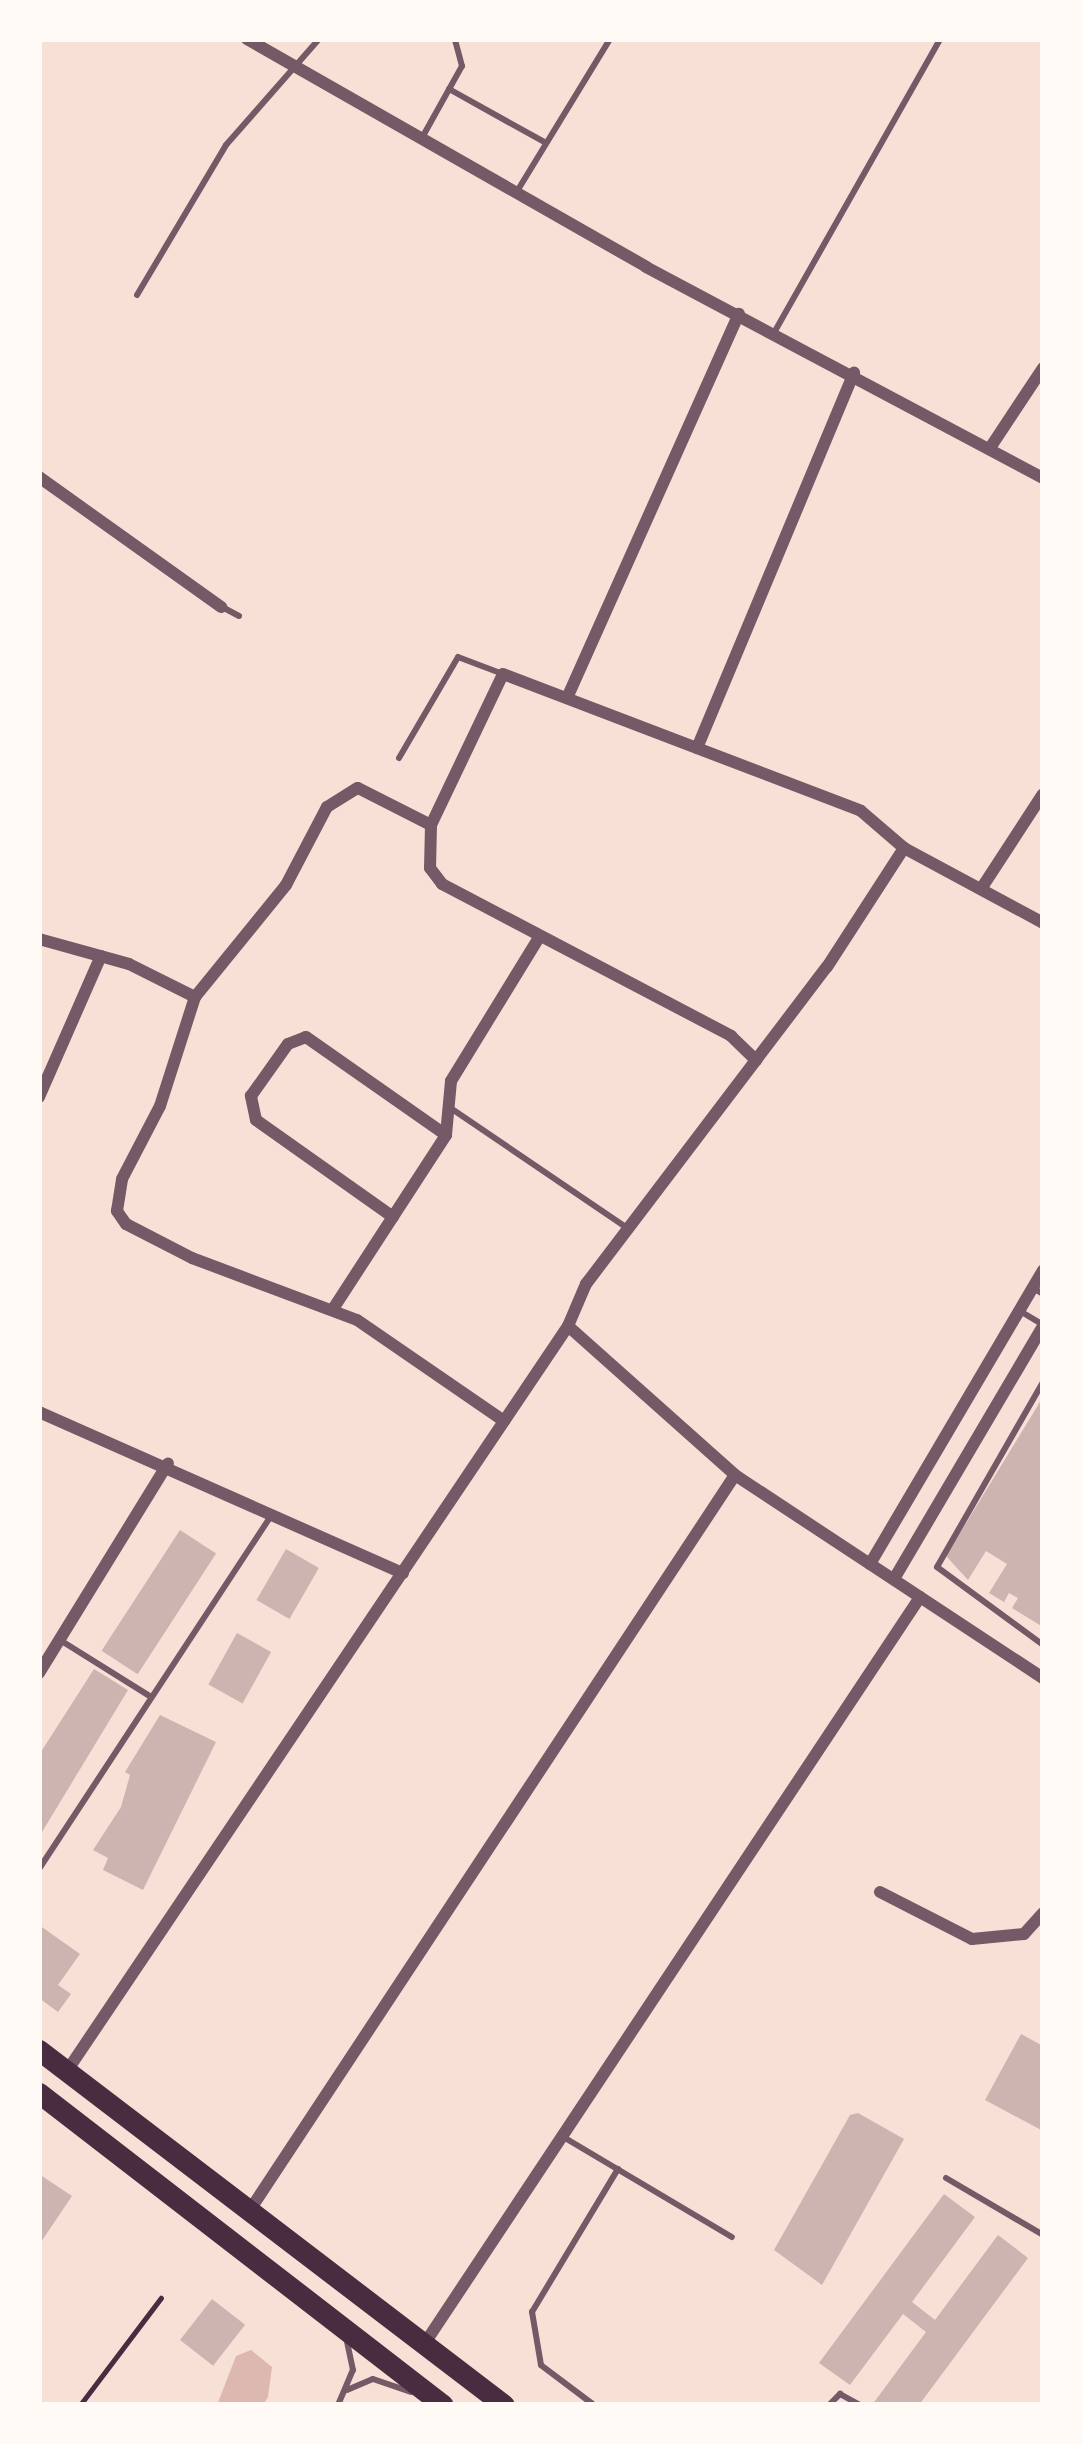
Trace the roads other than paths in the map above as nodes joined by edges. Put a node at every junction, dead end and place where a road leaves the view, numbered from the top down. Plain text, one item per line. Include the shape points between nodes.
1 (247, 39) edge
2 (319, 39) edge
3 (455, 39) edge
4 (610, 39) edge
5 (940, 39) edge
6 (297, 68) junction
7 (449, 89) junction
8 (421, 139) junction
9 (546, 144) junction
10 (516, 193) junction
11 (137, 295) dead end
12 (740, 314) junction
13 (775, 331) junction
14 (1043, 368) edge
15 (854, 373) junction
16 (990, 448) junction
17 (39, 477) edge
18 (1043, 478) edge
19 (221, 607) joint
20 (239, 616) dead end
21 (503, 674) junction
22 (567, 698) junction
23 (697, 748) junction
24 (399, 758) dead end
25 (1043, 794) edge
26 (431, 826) junction
27 (904, 848) junction
28 (981, 889) junction
29 (1043, 922) edge
30 (540, 936) junction
31 (39, 938) edge
32 (101, 956) junction
33 (195, 997) junction
34 (756, 1060) junction
35 (39, 1097) edge
36 (449, 1107) junction
37 (446, 1135) junction
38 (393, 1217) junction
39 (627, 1228) junction
40 (1043, 1270) edge
41 (1038, 1291) edge
42 (333, 1309) junction
43 (1019, 1311) junction
44 (1043, 1325) edge
45 (568, 1327) junction
46 (1043, 1382) edge
47 (39, 1412) edge
48 (505, 1421) junction
49 (168, 1463) junction
50 (735, 1475) junction
51 (274, 1512) junction
52 (870, 1564) junction
53 (403, 1573) junction
54 (893, 1579) junction
55 (920, 1597) junction
56 (60, 1640) junction
57 (1043, 1645) edge
58 (39, 1673) edge
59 (1043, 1678) edge
60 (148, 1695) junction
61 (39, 1869) edge
62 (880, 1892) dead end
63 (1043, 1913) edge
64 (39, 2050) edge
65 (67, 2071) junction
66 (39, 2093) edge
67 (562, 2136) junction
68 (618, 2169) junction
69 (946, 2178) dead end
70 (247, 2214) junction
71 (1043, 2235) edge
72 (732, 2237) dead end
73 (344, 2331) junction
74 (422, 2347) junction
75 (347, 2390) junction
76 (584, 2402) edge
77 (338, 2405) edge
78 (442, 2405) edge
79 (504, 2405) edge
80 (594, 2405) edge
81 (829, 2405) edge
82 (860, 2405) edge

1 - 6 street
2 - 6 lane
3 - 7 lane via 462,66
4 - 9 lane
5 - 13 lane
6 - 8 street
6 - 11 lane via 226,145
7 - 8 lane
7 - 9 lane
8 - 10 street
9 - 10 lane
10 - 12 street
12 - 13 street
12 - 22 street
13 - 15 street
14 - 16 street
15 - 16 street
15 - 23 street
16 - 18 street
17 - 19 street
19 - 20 lane
21 - 22 street
21 - 24 lane via 458,657
21 - 26 street
22 - 23 street
23 - 27 street via 861,811
25 - 28 street
26 - 30 street via 433,877
26 - 33 street via 358,788 334,796 286,885
27 - 28 street
27 - 34 street
28 - 29 street
30 - 34 street via 731,1036
30 - 36 street via 457,1070
31 - 32 street
32 - 33 street
32 - 35 street
33 - 42 street via 160,1106 122,1179 117,1211 126,1224 192,1258
34 - 39 street
36 - 37 street
36 - 39 lane
37 - 38 street
37 - 38 street via 305,1037 288,1044 251,1096 256,1120
38 - 42 street
39 - 45 street via 586,1284
40 - 41 street
41 - 43 street
42 - 48 street
43 - 44 lane
43 - 52 street
44 - 54 street
45 - 48 street
45 - 50 street
46 - 57 lane via 937,1567
47 - 49 street
48 - 53 street
49 - 51 street
49 - 56 street
50 - 52 street
50 - 70 street
51 - 53 street
51 - 60 lane
52 - 54 street
53 - 65 street
54 - 55 street
55 - 59 street
55 - 67 street
56 - 58 street
56 - 60 lane
60 - 61 lane
62 - 63 street via 972,1939 1024,1934
64 - 65 main road
65 - 70 main road
66 - 73 main road
67 - 68 lane
67 - 74 street
68 - 72 lane
68 - 76 lane via 533,2308 541,2365
69 - 71 lane
70 - 74 main road
73 - 75 lane via 352,2359
73 - 78 main road
74 - 79 main road
75 - 77 lane
75 - 78 lane via 373,2379
76 - 80 lane
81 - 82 lane via 840,2394

